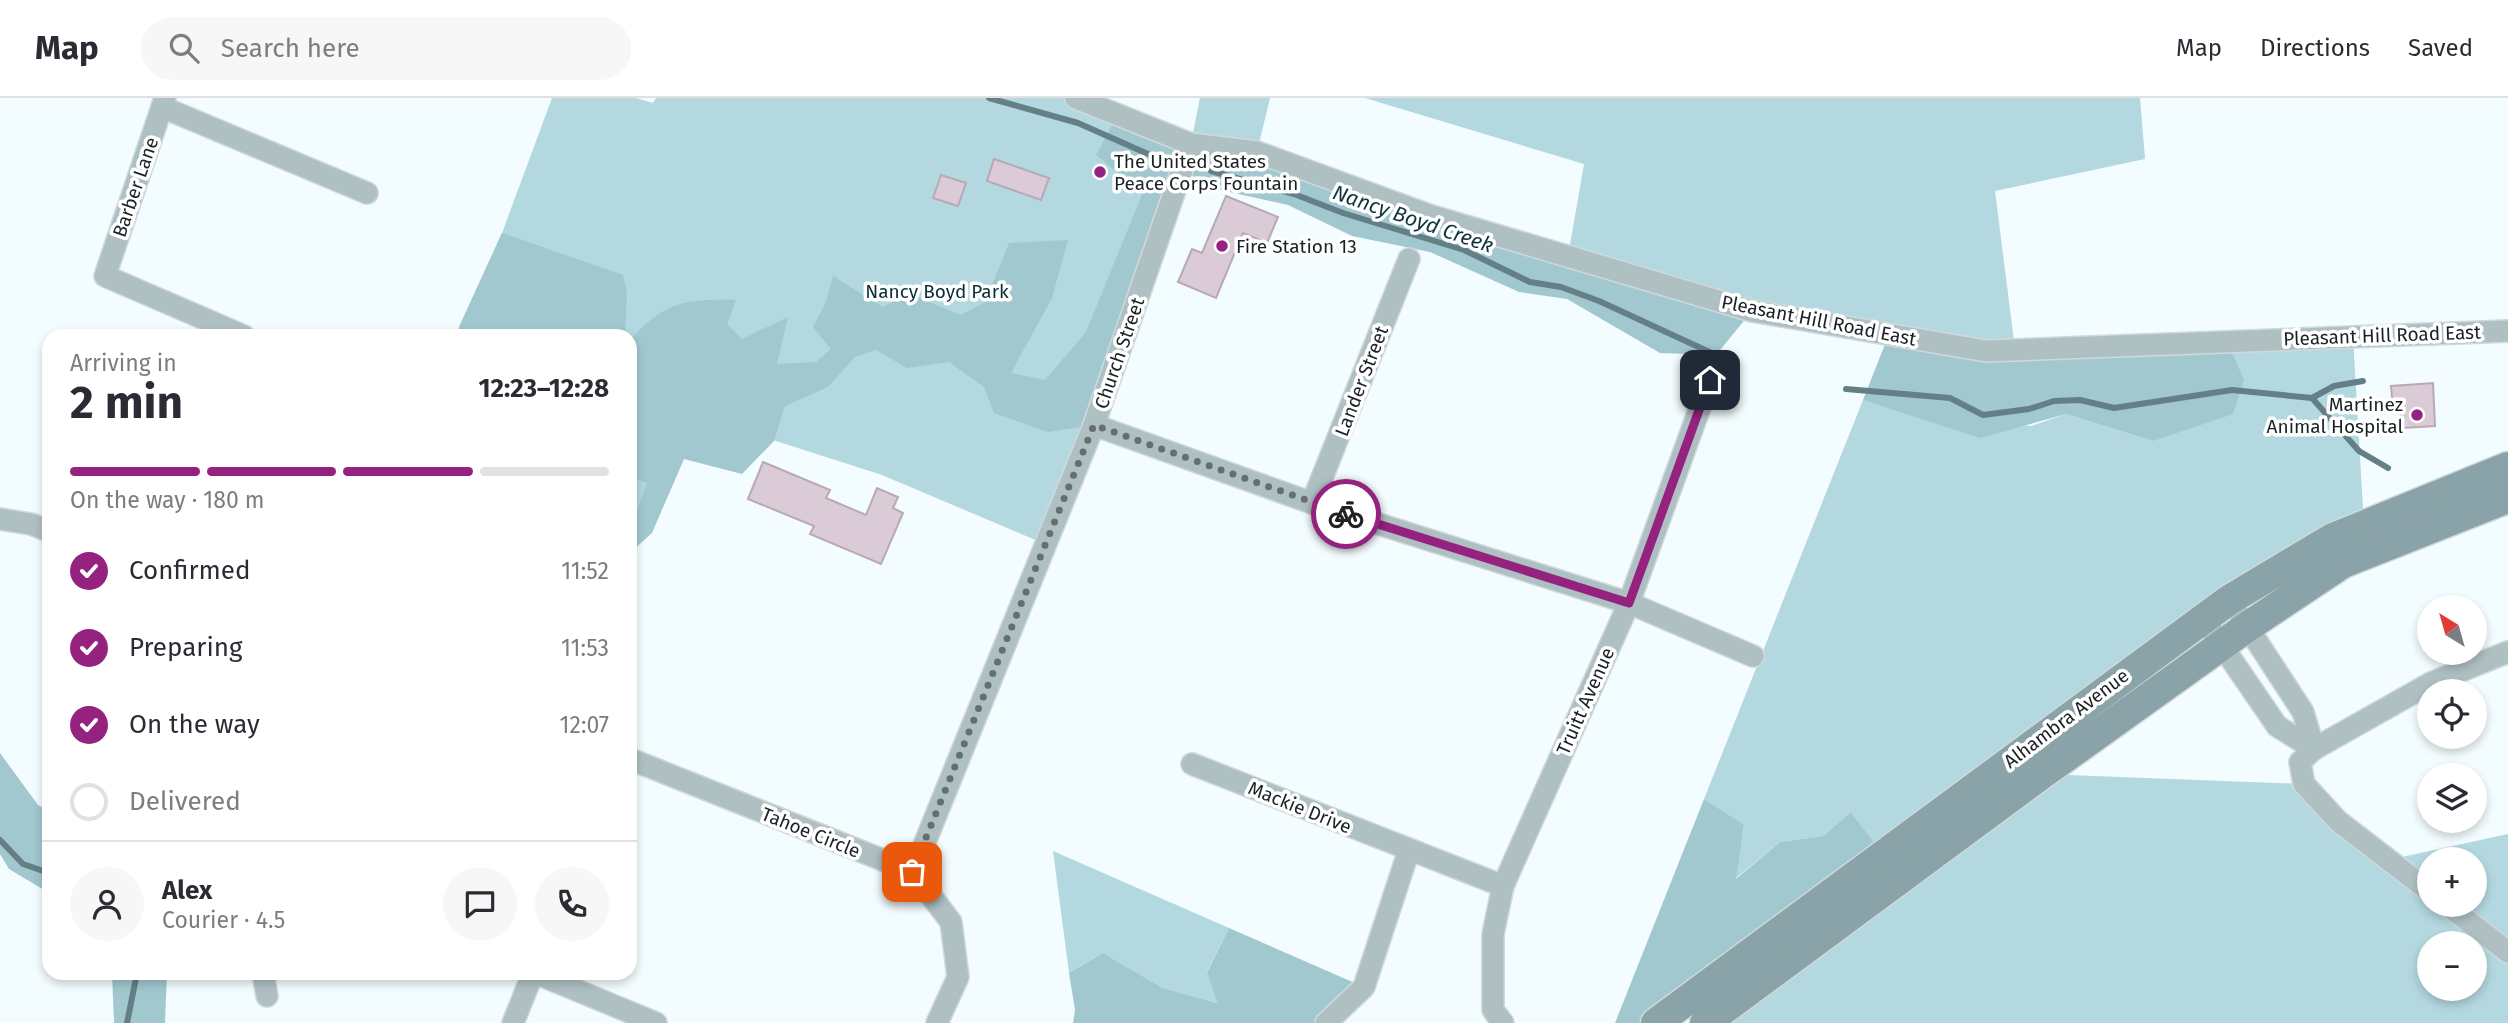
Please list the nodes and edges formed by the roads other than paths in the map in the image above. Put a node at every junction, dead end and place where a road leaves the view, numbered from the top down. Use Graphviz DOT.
graph roads {
  1 [pos="1076,98"];
  2 [pos="163,103"];
  3 [pos="1191,144"];
  4 [pos="367,192"];
  5 [pos="1409,259"];
  6 [pos="228,329"];
  7 [pos="2508,331"];
  8 [pos="1710,380"];
  9 [pos="1094,425"];
  10 [pos="2508,467"];
  11 [pos="2508,498"];
  12 [pos="1312,503"];
  13 [pos="0,519"];
  14 [pos="42,528"];
  15 [pos="2230,600"];
  16 [pos="1629,603"];
  17 [pos="2203,618"];
  18 [pos="2247,627"];
  19 [pos="2221,645"];
  20 [pos="2508,652"];
  21 [pos="1753,656"];
  22 [pos="2314,749"];
  23 [pos="637,763"];
  24 [pos="1192,764"];
  25 [pos="1409,850"];
  26 [pos="912,872"];
  27 [pos="2417,882"];
  28 [pos="1503,886"];
  29 [pos="2463,917"];
  30 [pos="2508,952"];
  31 [pos="264,980"];
  32 [pos="531,980"];
  33 [pos="551,980"];
  34 [pos="267,996"];
  35 [pos="513,1023"];
  36 [pos="656,1023"];
  37 [pos="937,1023"];
  38 [pos="1326,1023"];
  39 [pos="1503,1023"];
  40 [pos="1656,1023"];
  41 [pos="1705,1023"];
  1 -- 3 [label="street, Pleasant Hill Road East"];
  2 -- 4 [label="street"];
  2 -- 6 [label="street, Barber Lane"];
  3 -- 7 [label="street, Pleasant Hill Road East"];
  3 -- 9 [label="street, Church Street"];
  5 -- 12 [label="street, Lander Street"];
  8 -- 16 [label="street, Truitt Avenue"];
  9 -- 12 [label="street"];
  9 -- 26 [label="street, Church Street"];
  10 -- 15 [label="main road, Alhambra Avenue"];
  11 -- 18 [label="main road, Alhambra Avenue"];
  12 -- 16 [label="street"];
  13 -- 14 [label="street"];
  15 -- 17 [label="main road, Alhambra Avenue"];
  15 -- 18 [label="street"];
  16 -- 21 [label="street"];
  16 -- 28 [label="street, Truitt Avenue"];
  17 -- 19 [label="street"];
  17 -- 40 [label="main road, Alhambra Avenue"];
  18 -- 19 [label="main road, Alhambra Avenue"];
  18 -- 22 [label="street"];
  19 -- 22 [label="street"];
  19 -- 41 [label="main road, Alhambra Avenue"];
  20 -- 22 [label="street"];
  22 -- 27 [label="street"];
  23 -- 26 [label="street, Tahoe Circle"];
  24 -- 25 [label="street, Mackie Drive"];
  25 -- 28 [label="street, Mackie Drive"];
  25 -- 38 [label="street"];
  26 -- 37 [label="street"];
  28 -- 39 [label="street, Truitt Avenue"];
  29 -- 30 [label="street"];
  31 -- 34 [label="street"];
  32 -- 35 [label="street"];
  33 -- 36 [label="street"];
}
